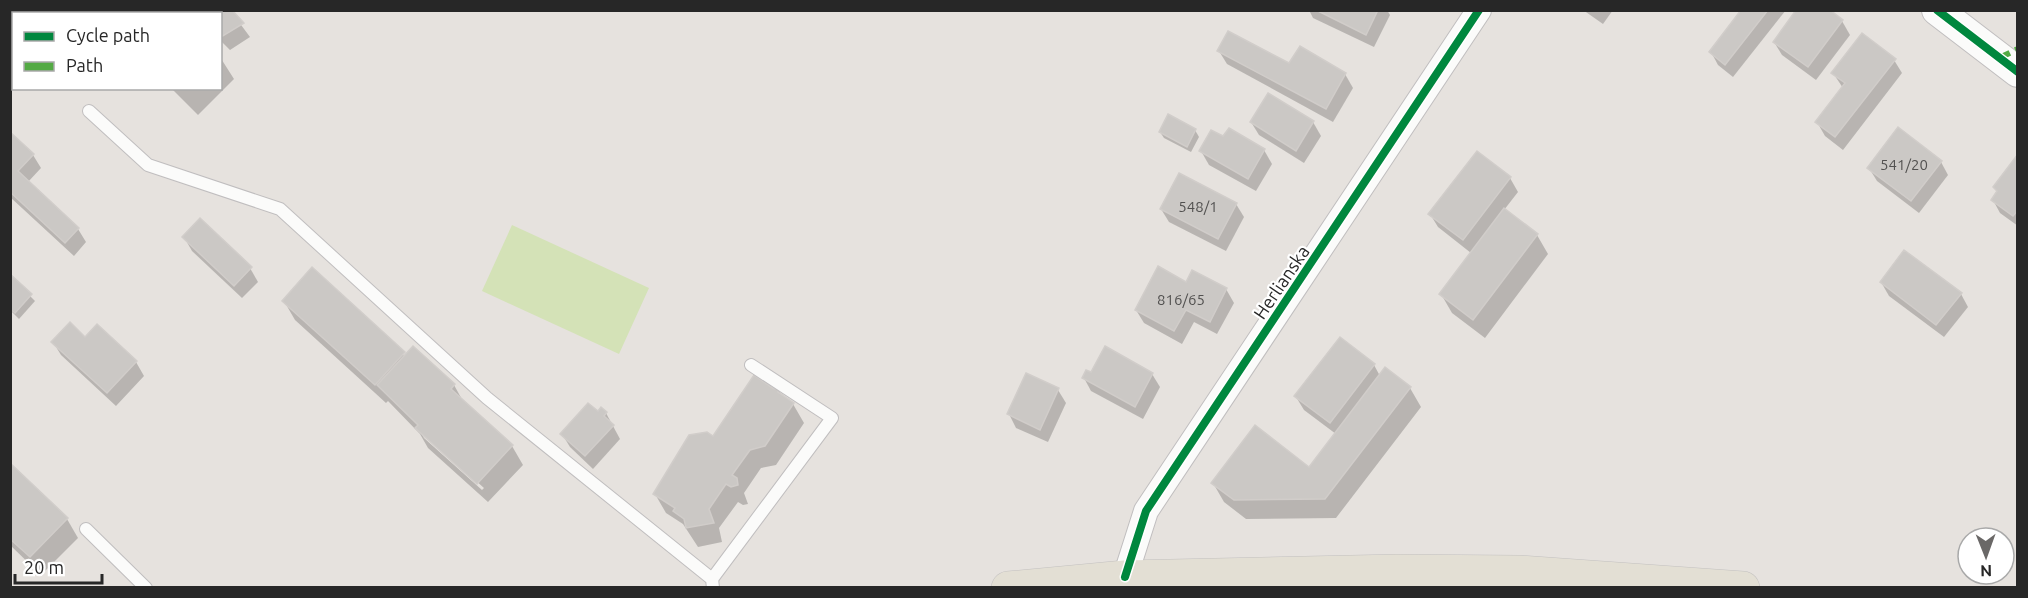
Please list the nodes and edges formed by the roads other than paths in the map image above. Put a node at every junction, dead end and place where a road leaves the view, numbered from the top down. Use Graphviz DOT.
graph roads {
  1 [pos="1479,10"];
  2 [pos="1937,10"];
  3 [pos="2011,60"];
  4 [pos="89,111"];
  5 [pos="751,365"];
  6 [pos="86,529"];
  7 [pos="1125,577"];
  8 [pos="712,583"];
  9 [pos="146,588"];
  10 [pos="1008,588"];
  11 [pos="1743,588"];
  1 -- 7 [label="street, Herlianska"];
  2 -- 3 [label="street"];
  4 -- 8 [label="lane"];
  5 -- 8 [label="lane"];
  6 -- 9 [label="lane"];
  7 -- 10 [label="main road"];
  7 -- 11 [label="main road"];
}
